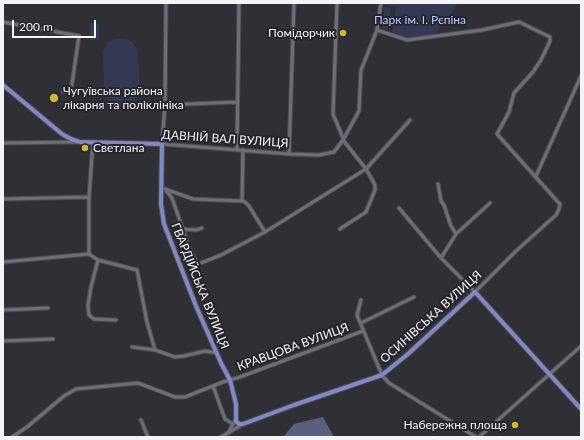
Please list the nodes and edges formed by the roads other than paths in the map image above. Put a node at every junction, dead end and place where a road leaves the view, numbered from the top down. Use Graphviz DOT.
graph roads {
  1 [pos="166,3"];
  2 [pos="239,3"];
  3 [pos="294,3"];
  4 [pos="337,3"];
  5 [pos="381,3"];
  6 [pos="3,22"];
  7 [pos="377,30"];
  8 [pos="581,76"];
  9 [pos="3,85"];
  10 [pos="64,92"];
  11 [pos="237,102"];
  12 [pos="165,105"];
  13 [pos="410,120"];
  14 [pos="343,139"];
  15 [pos="80,142"];
  16 [pos="93,142"];
  17 [pos="3,143"];
  18 [pos="162,144"];
  19 [pos="237,149"];
  20 [pos="243,150"];
  21 [pos="289,154"];
  22 [pos="366,169"];
  23 [pos="536,176"];
  24 [pos="438,184"];
  25 [pos="163,189"];
  26 [pos="89,197"];
  27 [pos="3,199"];
  28 [pos="242,201"];
  29 [pos="490,203"];
  30 [pos="400,208"];
  31 [pos="202,228"];
  32 [pos="182,229"];
  33 [pos="340,229"];
  34 [pos="265,232"];
  35 [pos="456,234"];
  36 [pos="89,254"];
  37 [pos="441,258"];
  38 [pos="98,260"];
  39 [pos="3,262"];
  40 [pos="475,292"];
  41 [pos="414,297"];
  42 [pos="362,300"];
  43 [pos="48,308"];
  44 [pos="3,310"];
  45 [pos="116,320"];
  46 [pos="361,323"];
  47 [pos="363,331"];
  48 [pos="53,339"];
  49 [pos="3,341"];
  50 [pos="581,346"];
  51 [pos="132,347"];
  52 [pos="155,350"];
  53 [pos="216,353"];
  54 [pos="549,374"];
  55 [pos="382,375"];
  56 [pos="230,380"];
  57 [pos="213,386"];
  58 [pos="581,409"];
  59 [pos="236,419"];
  60 [pos="141,420"];
  61 [pos="234,424"];
  62 [pos="243,424"];
  63 [pos="227,434"];
  64 [pos="12,437"];
  65 [pos="148,437"];
  66 [pos="221,437"];
  67 [pos="478,437"];
  1 -- 12 [label="street, ГВАРДІЙСЬКА ВУЛИЦЯ"];
  2 -- 11 [label="street"];
  3 -- 21 [label="street"];
  4 -- 14 [label="street"];
  5 -- 7 [label="street"];
  6 -- 10 [label="street"];
  7 -- 14 [label="street"];
  7 -- 23 [label="street"];
  8 -- 23 [label="street"];
  9 -- 15 [label="main road"];
  11 -- 12 [label="street"];
  11 -- 19 [label="street"];
  12 -- 18 [label="street, ГВАРДІЙСЬКА ВУЛИЦЯ"];
  13 -- 22 [label="street"];
  14 -- 21 [label="street, ДАВНІЙ ВАЛ ВУЛИЦЯ"];
  14 -- 22 [label="street"];
  15 -- 16 [label="main road, ДАВНІЙ ВАЛ ВУЛИЦЯ"];
  15 -- 17 [label="street, ДАВНІЙ ВАЛ ВУЛИЦЯ"];
  16 -- 18 [label="main road, ДАВНІЙ ВАЛ ВУЛИЦЯ"];
  16 -- 26 [label="street"];
  18 -- 19 [label="street, ДАВНІЙ ВАЛ ВУЛИЦЯ"];
  18 -- 25 [label="main road, ГВАРДІЙСЬКА ВУЛИЦЯ"];
  19 -- 20 [label="street, ДАВНІЙ ВАЛ ВУЛИЦЯ"];
  20 -- 21 [label="street, ДАВНІЙ ВАЛ ВУЛИЦЯ"];
  20 -- 28 [label="street"];
  22 -- 33 [label="street"];
  22 -- 34 [label="street"];
  23 -- 40 [label="street, ОСИНІВСЬКА ВУЛИЦЯ"];
  24 -- 35 [label="street"];
  25 -- 28 [label="street"];
  25 -- 32 [label="street"];
  25 -- 53 [label="main road, ГВАРДІЙСЬКА ВУЛИЦЯ"];
  26 -- 27 [label="street"];
  26 -- 36 [label="street"];
  28 -- 34 [label="street"];
  29 -- 35 [label="street"];
  30 -- 37 [label="street"];
  31 -- 32 [label="street"];
  32 -- 34 [label="street"];
  35 -- 37 [label="street"];
  36 -- 38 [label="street"];
  36 -- 39 [label="street"];
  37 -- 40 [label="street"];
  38 -- 45 [label="street"];
  38 -- 52 [label="street"];
  40 -- 54 [label="main road"];
  40 -- 55 [label="main road, ОСИНІВСЬКА ВУЛИЦЯ"];
  41 -- 46 [label="street"];
  42 -- 46 [label="street"];
  43 -- 44 [label="street"];
  46 -- 47 [label="street"];
  47 -- 55 [label="street"];
  47 -- 56 [label="street, КРАВЦОВА ВУЛИЦЯ"];
  48 -- 49 [label="street"];
  50 -- 54 [label="street"];
  51 -- 52 [label="street"];
  52 -- 53 [label="street"];
  53 -- 56 [label="main road, ГВАРДІЙСЬКА ВУЛИЦЯ"];
  54 -- 58 [label="main road"];
  54 -- 67 [label="street"];
  55 -- 62 [label="main road, ОСИНІВСЬКА ВУЛИЦЯ"];
  55 -- 67 [label="street"];
  56 -- 57 [label="street, КРАВЦОВА ВУЛИЦЯ"];
  56 -- 59 [label="main road, ГВАРДІЙСЬКА ВУЛИЦЯ"];
  57 -- 61 [label="street"];
  57 -- 64 [label="street, КРАВЦОВА ВУЛИЦЯ"];
  59 -- 61 [label="street"];
  59 -- 62 [label="main road"];
  60 -- 65 [label="street"];
  61 -- 63 [label="street"];
  62 -- 63 [label="street, ОСИНІВСЬКА ВУЛИЦЯ"];
  63 -- 66 [label="street, ОСИНІВСЬКА ВУЛИЦЯ"];
}
